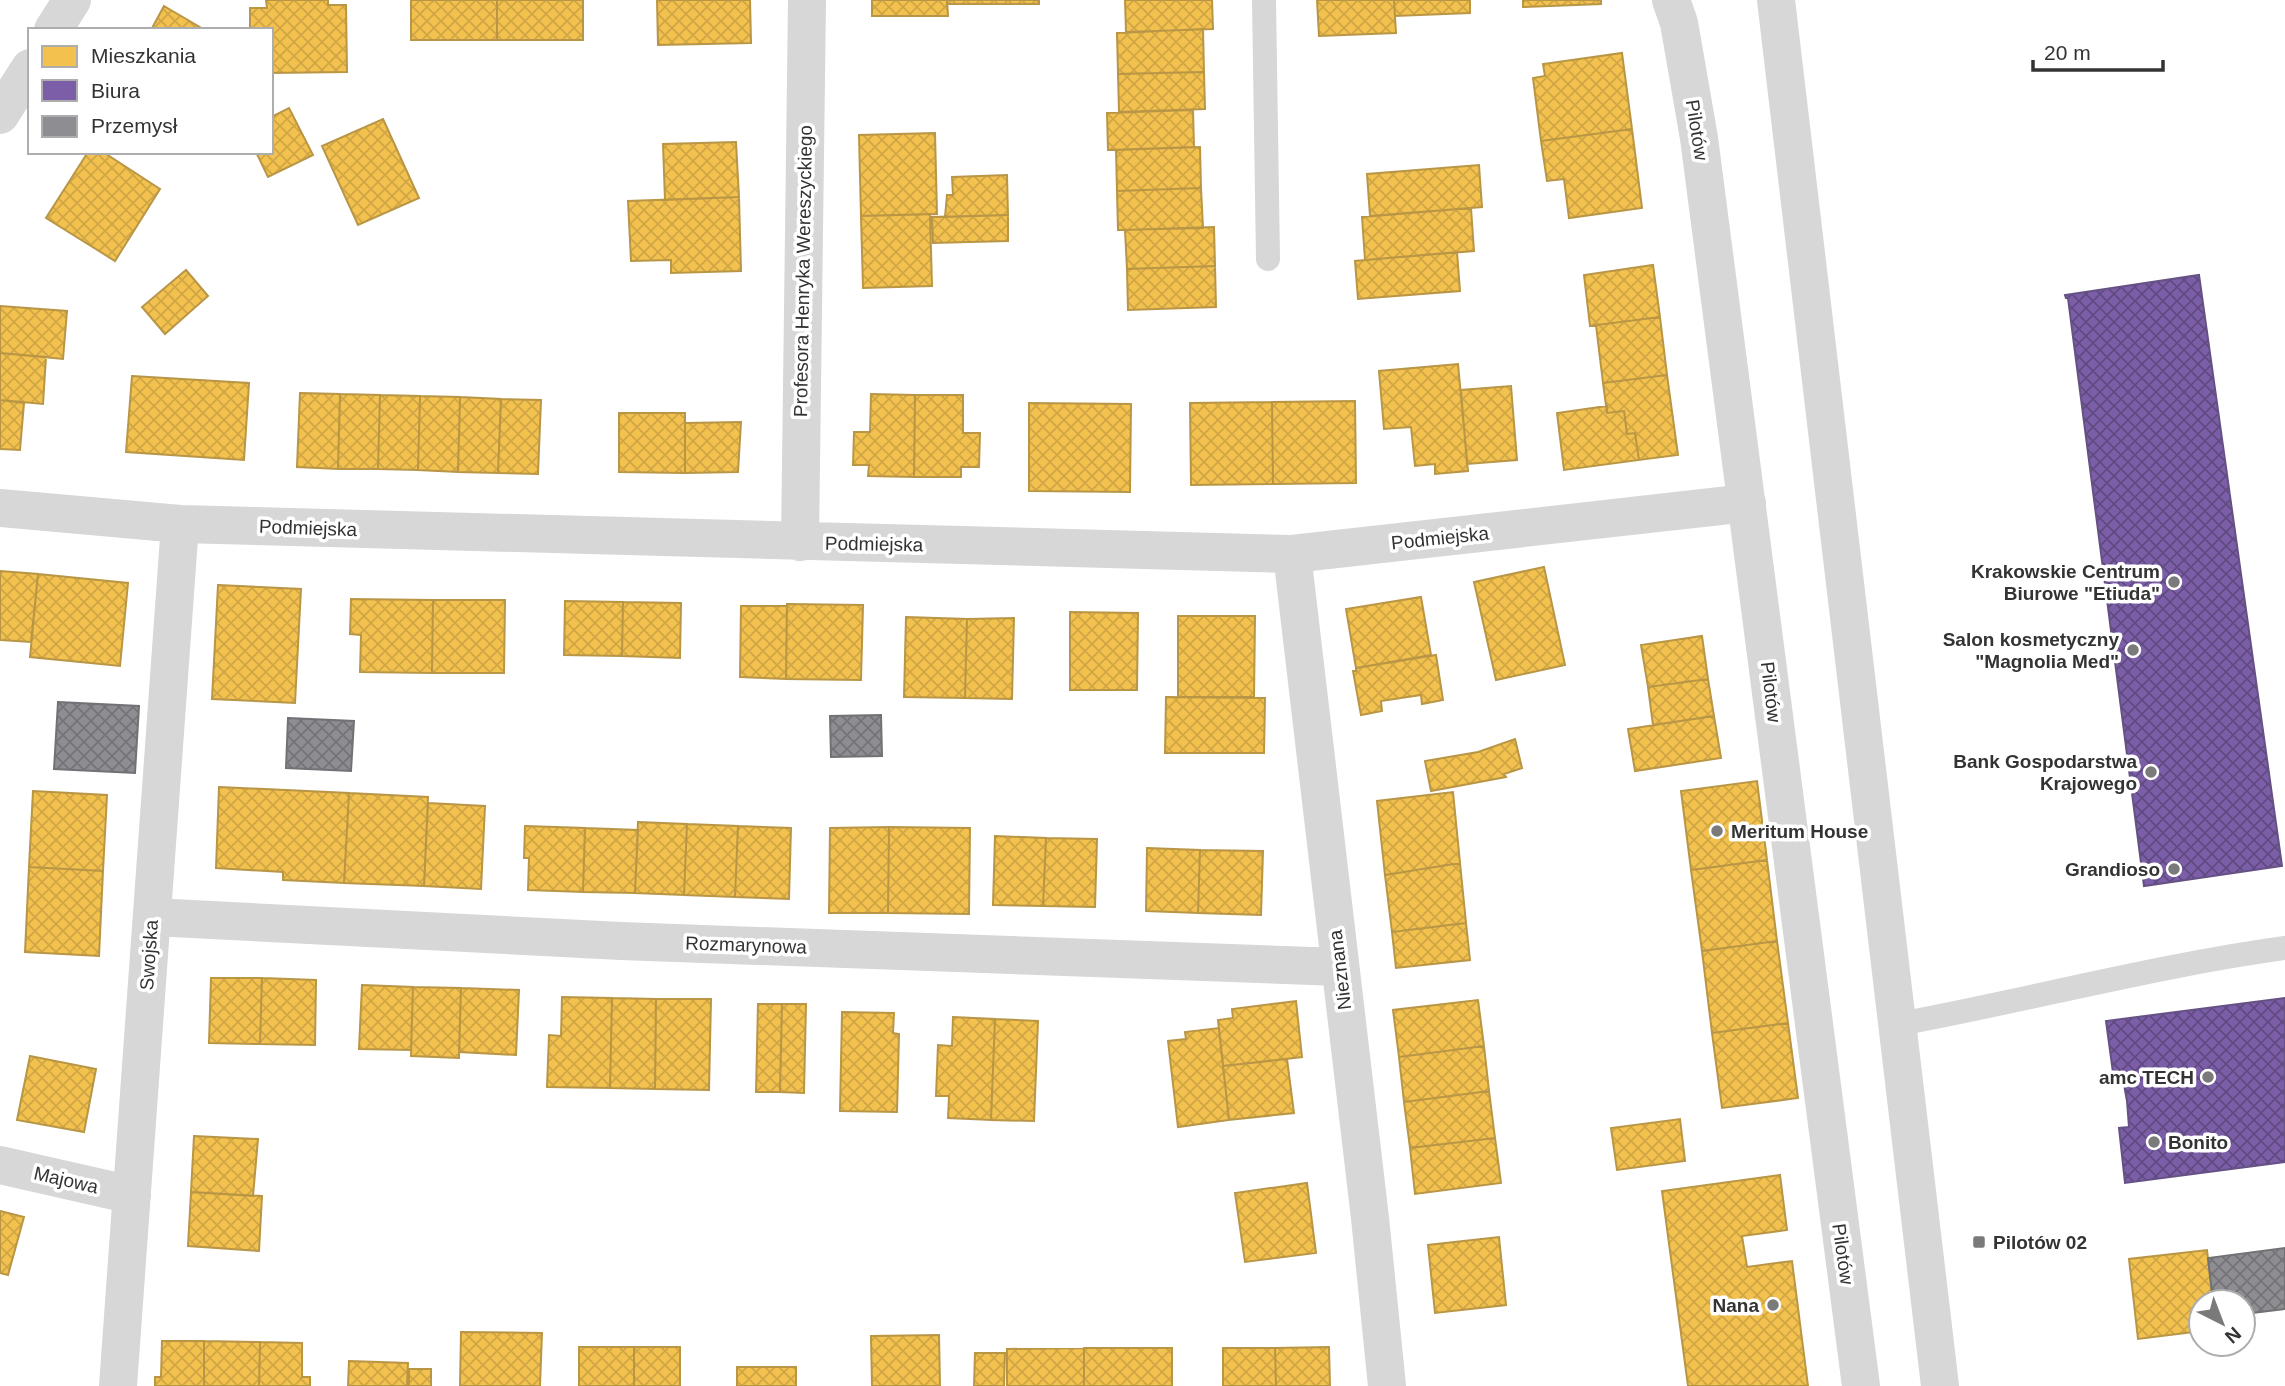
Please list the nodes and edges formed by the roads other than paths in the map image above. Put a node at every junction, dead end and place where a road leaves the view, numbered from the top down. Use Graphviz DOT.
graph roads {
  1 [pos="72,0"];
  2 [pos="807,0"];
  3 [pos="1264,0"];
  4 [pos="1671,0"];
  5 [pos="1776,0"];
  6 [pos="54,28"];
  7 [pos="28,71"];
  8 [pos="0,115"];
  9 [pos="1268,259"];
  10 [pos="1747,503"];
  11 [pos="0,508"];
  12 [pos="180,524"];
  13 [pos="800,542"];
  14 [pos="1292,554"];
  15 [pos="152,917"];
  16 [pos="2285,948"];
  17 [pos="1340,967"];
  18 [pos="1899,1024"];
  19 [pos="0,1165"];
  20 [pos="132,1195"];
  21 [pos="118,1386"];
  22 [pos="1387,1386"];
  23 [pos="1861,1386"];
  24 [pos="1940,1386"];
  1 -- 6 [label="street"];
  2 -- 13 [label="street, Profesora Henryka Wereszyckiego"];
  3 -- 9 [label="lane"];
  4 -- 10 [label="street, Pilotów"];
  5 -- 18 [label="street"];
  7 -- 8 [label="street"];
  10 -- 14 [label="street, Podmiejska"];
  10 -- 23 [label="street, Pilotów"];
  11 -- 12 [label="street, Podmiejska"];
  12 -- 13 [label="street, Podmiejska"];
  12 -- 15 [label="street, Swojska"];
  13 -- 14 [label="street, Podmiejska"];
  14 -- 17 [label="street, Nieznana"];
  15 -- 17 [label="street, Rozmarynowa"];
  15 -- 20 [label="street, Swojska"];
  16 -- 18 [label="lane"];
  17 -- 22 [label="street, Nieznana"];
  18 -- 24 [label="street"];
  19 -- 20 [label="street, Majowa"];
  20 -- 21 [label="street, Swojska"];
}
